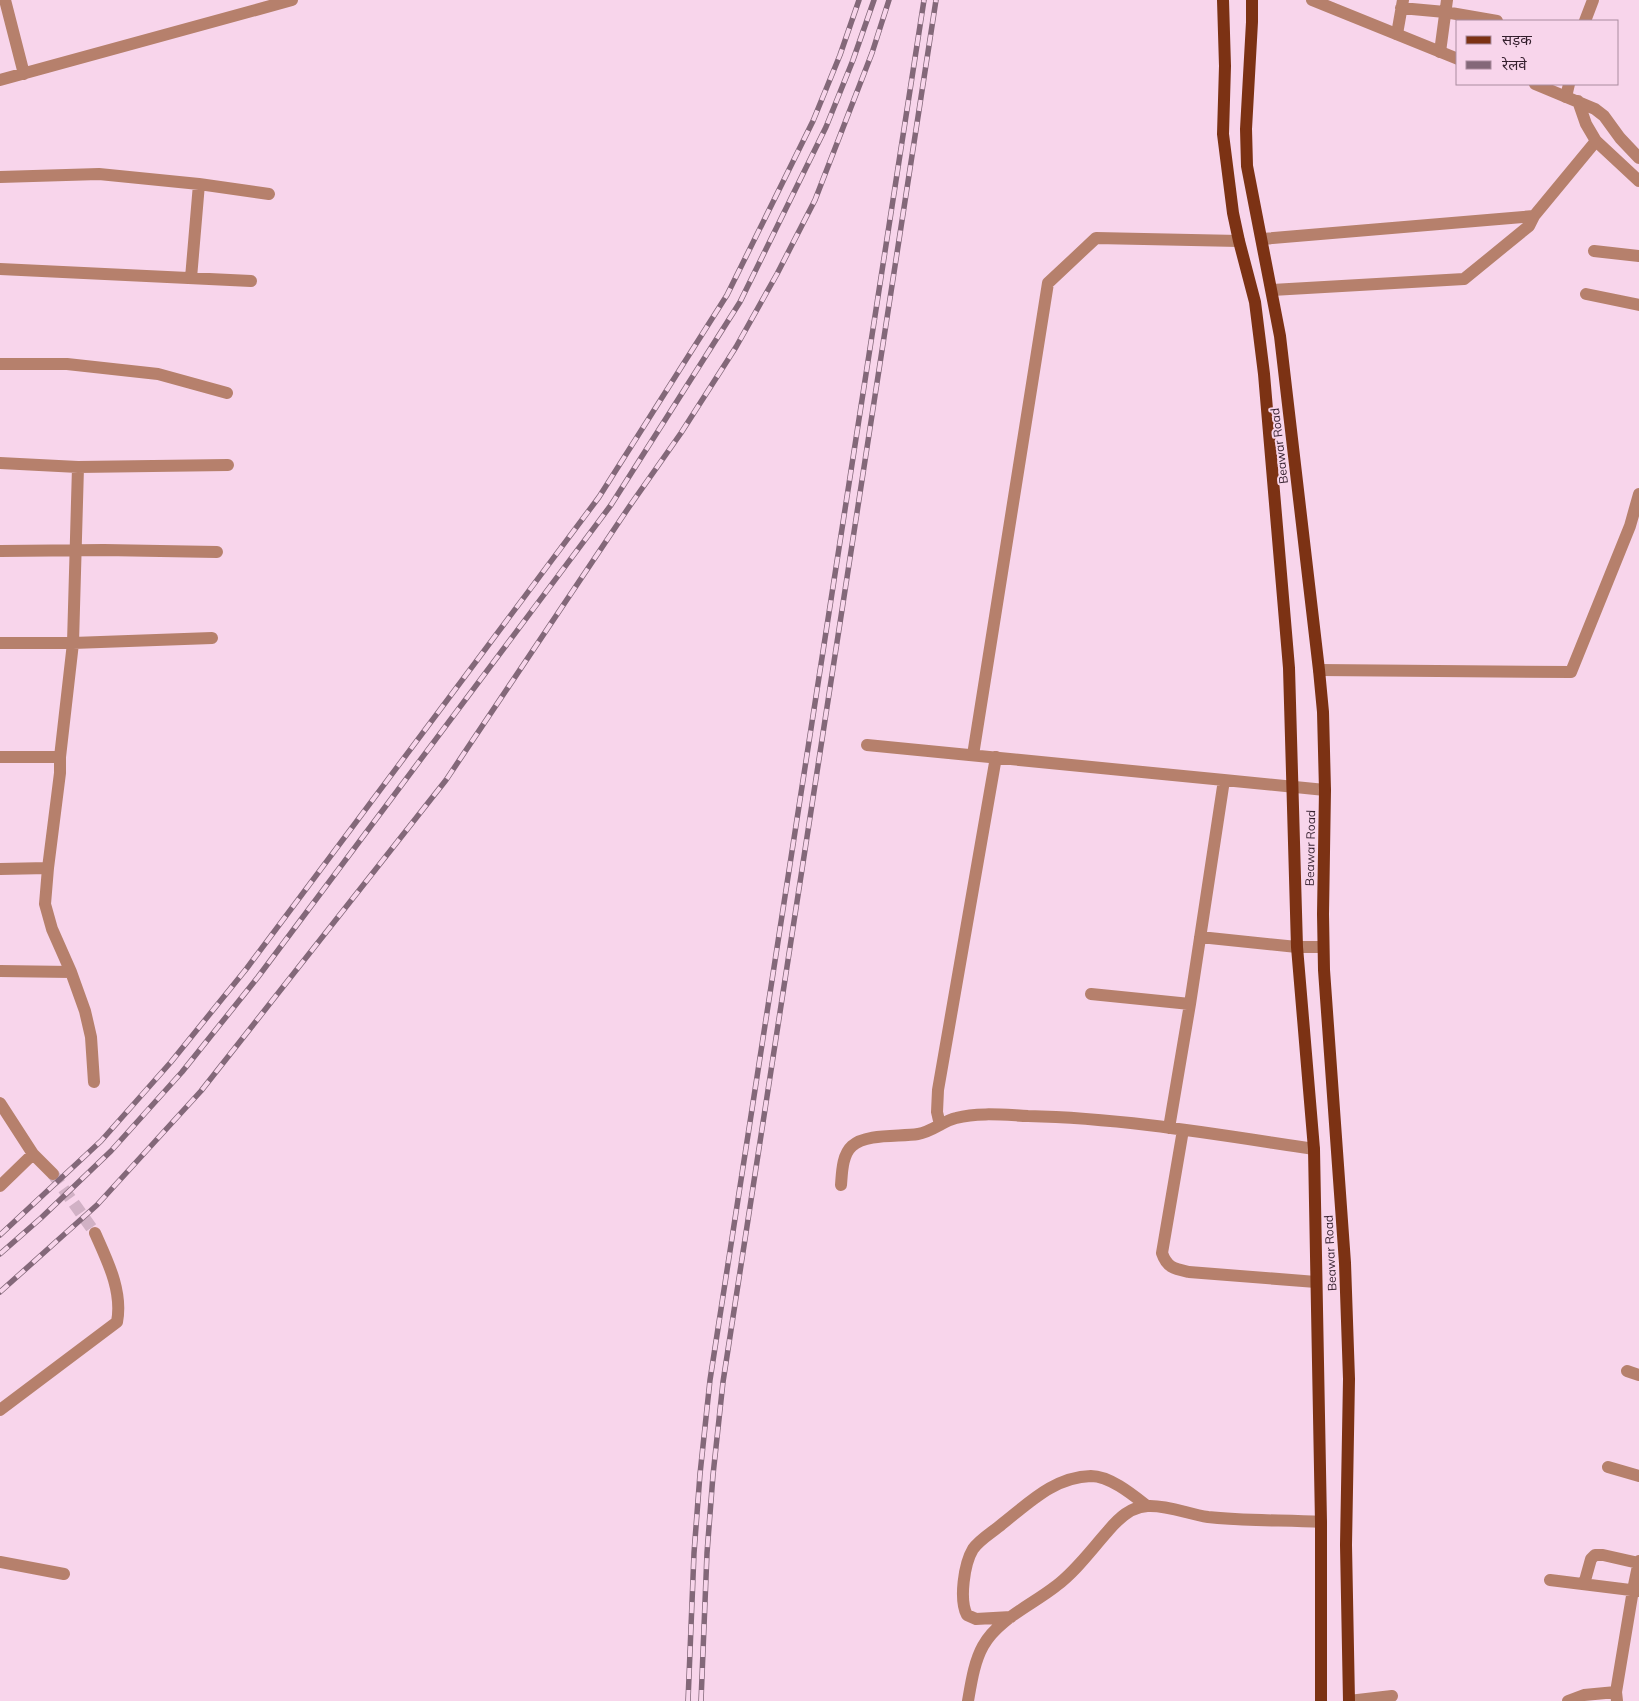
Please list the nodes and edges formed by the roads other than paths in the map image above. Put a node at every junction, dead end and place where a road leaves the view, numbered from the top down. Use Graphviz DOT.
graph roads {
  1 [pos="5,0"];
  2 [pos="292,0"];
  3 [pos="1223,0"];
  4 [pos="1252,0"];
  5 [pos="1312,0"];
  6 [pos="1594,0"];
  7 [pos="1402,4"];
  8 [pos="1446,6"];
  9 [pos="1494,20"];
  10 [pos="1585,20"];
  11 [pos="1397,34"];
  12 [pos="1440,52"];
  13 [pos="1456,58"];
  14 [pos="24,74"];
  15 [pos="0,80"];
  16 [pos="1540,85"];
  17 [pos="1569,85"];
  18 [pos="1572,99"];
  19 [pos="1596,141"];
  20 [pos="1639,158"];
  21 [pos="0,177"];
  22 [pos="1639,182"];
  23 [pos="199,184"];
  24 [pos="268,194"];
  25 [pos="1534,216"];
  26 [pos="1262,239"];
  27 [pos="1238,241"];
  28 [pos="1594,251"];
  29 [pos="1639,256"];
  30 [pos="0,269"];
  31 [pos="191,278"];
  32 [pos="251,281"];
  33 [pos="1272,290"];
  34 [pos="1586,294"];
  35 [pos="1639,305"];
  36 [pos="0,364"];
  37 [pos="226,393"];
  38 [pos="0,463"];
  39 [pos="228,465"];
  40 [pos="78,467"];
  41 [pos="1639,494"];
  42 [pos="1635,527"];
  43 [pos="76,550"];
  44 [pos="0,551"];
  45 [pos="218,552"];
  46 [pos="212,638"];
  47 [pos="0,643"];
  48 [pos="73,643"];
  49 [pos="1319,670"];
  50 [pos="867,744"];
  51 [pos="973,755"];
  52 [pos="0,757"];
  53 [pos="60,757"];
  54 [pos="996,758"];
  55 [pos="1224,780"];
  56 [pos="1293,786"];
  57 [pos="1326,790"];
  58 [pos="48,868"];
  59 [pos="0,869"];
  60 [pos="1200,937"];
  61 [pos="1297,947"];
  62 [pos="1323,947"];
  63 [pos="0,971"];
  64 [pos="71,972"];
  65 [pos="1091,994"];
  66 [pos="1190,1004"];
  67 [pos="94,1082"];
  68 [pos="2,1109"];
  69 [pos="940,1124"];
  70 [pos="1169,1128"];
  71 [pos="1184,1130"];
  72 [pos="1314,1149"];
  73 [pos="33,1154"];
  74 [pos="53,1174"];
  75 [pos="841,1185"];
  76 [pos="0,1186"];
  77 [pos="94,1232"];
  78 [pos="1316,1282"];
  79 [pos="0,1410"];
  80 [pos="1608,1467"];
  81 [pos="1639,1476"];
  82 [pos="1147,1506"];
  83 [pos="1321,1522"];
  84 [pos="0,1562"];
  85 [pos="1639,1562"];
  86 [pos="64,1574"];
  87 [pos="1550,1580"];
  88 [pos="1584,1584"];
  89 [pos="1636,1590"];
  90 [pos="1011,1617"];
  91 [pos="1392,1696"];
  92 [pos="1616,1696"];
  93 [pos="1584,1698"];
  94 [pos="968,1701"];
  95 [pos="1321,1701"];
  96 [pos="1349,1701"];
  97 [pos="1568,1701"];
  1 -- 14 [label="street"];
  2 -- 14 [label="street"];
  3 -- 27 [label="main road, Beawar Road"];
  4 -- 26 [label="main road, Beawar Road"];
  5 -- 11 [label="street"];
  6 -- 10 [label="street"];
  7 -- 8 [label="street"];
  7 -- 11 [label="street"];
  8 -- 9 [label="street"];
  8 -- 12 [label="street"];
  11 -- 12 [label="street"];
  12 -- 13 [label="street"];
  14 -- 15 [label="street"];
  16 -- 18 [label="street"];
  17 -- 18 [label="street"];
  18 -- 19 [label="street"];
  18 -- 20 [label="street"];
  19 -- 22 [label="street"];
  19 -- 25 [label="street"];
  21 -- 23 [label="street"];
  23 -- 24 [label="street"];
  23 -- 31 [label="street"];
  25 -- 26 [label="street"];
  25 -- 33 [label="street"];
  26 -- 33 [label="main road, Beawar Road"];
  27 -- 51 [label="street"];
  27 -- 56 [label="main road, Beawar Road"];
  28 -- 29 [label="street"];
  30 -- 31 [label="street"];
  31 -- 32 [label="street"];
  33 -- 49 [label="main road, Beawar Road"];
  34 -- 35 [label="street"];
  36 -- 37 [label="street"];
  38 -- 40 [label="street"];
  39 -- 40 [label="street"];
  40 -- 43 [label="street"];
  41 -- 42 [label="street"];
  42 -- 49 [label="street"];
  43 -- 44 [label="street"];
  43 -- 45 [label="street"];
  43 -- 48 [label="street"];
  46 -- 48 [label="street"];
  47 -- 48 [label="street"];
  48 -- 53 [label="street"];
  49 -- 57 [label="main road, Beawar Road"];
  50 -- 51 [label="street"];
  51 -- 54 [label="street"];
  52 -- 53 [label="street"];
  53 -- 58 [label="street"];
  54 -- 55 [label="street"];
  54 -- 69 [label="street"];
  55 -- 56 [label="street"];
  55 -- 60 [label="street"];
  56 -- 57 [label="street"];
  56 -- 61 [label="main road, Beawar Road"];
  57 -- 62 [label="main road, Beawar Road"];
  58 -- 59 [label="street"];
  58 -- 64 [label="street"];
  60 -- 61 [label="street"];
  60 -- 66 [label="street"];
  61 -- 62 [label="street"];
  61 -- 72 [label="main road, Beawar Road"];
  62 -- 96 [label="main road, Beawar Road"];
  63 -- 64 [label="street"];
  64 -- 67 [label="street"];
  65 -- 66 [label="street"];
  66 -- 70 [label="street"];
  68 -- 73 [label="street"];
  69 -- 70 [label="street"];
  69 -- 75 [label="street"];
  70 -- 71 [label="street"];
  71 -- 72 [label="street"];
  71 -- 78 [label="street"];
  72 -- 78 [label="main road, Beawar Road"];
  73 -- 74 [label="street"];
  73 -- 76 [label="street"];
  77 -- 79 [label="street"];
  78 -- 83 [label="main road, Beawar Road"];
  80 -- 81 [label="street"];
  82 -- 83 [label="street"];
  82 -- 90 [label="street"];
  82 -- 90 [label="street"];
  83 -- 95 [label="main road, Beawar Road"];
  84 -- 86 [label="street"];
  85 -- 88 [label="street"];
  85 -- 89 [label="street"];
  87 -- 88 [label="street"];
  88 -- 89 [label="street"];
  89 -- 92 [label="street"];
  90 -- 94 [label="street"];
  91 -- 96 [label="street"];
  92 -- 93 [label="street"];
  93 -- 97 [label="street"];
}
